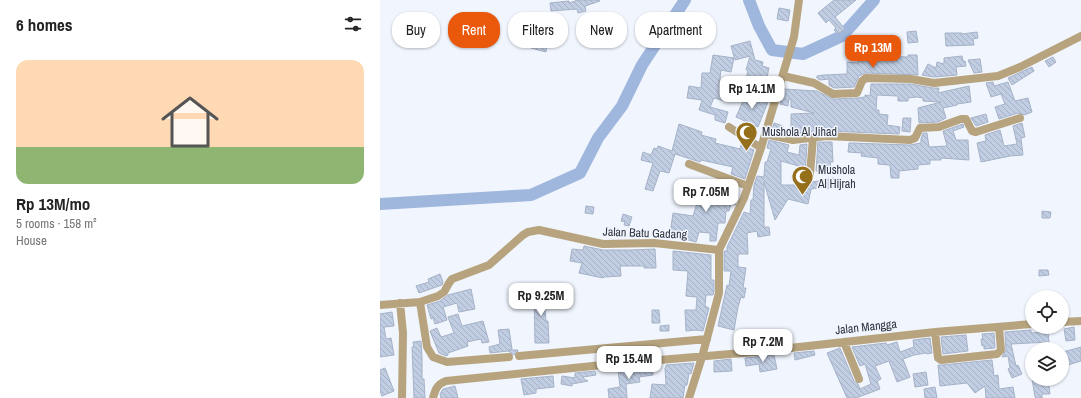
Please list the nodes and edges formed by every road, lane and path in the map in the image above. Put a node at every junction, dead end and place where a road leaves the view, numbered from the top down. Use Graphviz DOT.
graph roads {
  1 [pos="799,0"];
  2 [pos="1081,36"];
  3 [pos="784,74"];
  4 [pos="1020,118"];
  5 [pos="729,128"];
  6 [pos="765,134"];
  7 [pos="813,138"];
  8 [pos="760,148"];
  9 [pos="689,164"];
  10 [pos="810,174"];
  11 [pos="748,186"];
  12 [pos="719,250"];
  13 [pos="420,302"];
  14 [pos="400,303"];
  15 [pos="380,305"];
  16 [pos="1081,320"];
  17 [pos="1069,321"];
  18 [pos="1025,325"];
  19 [pos="999,327"];
  20 [pos="935,332"];
  21 [pos="707,339"];
  22 [pos="844,342"];
  23 [pos="519,356"];
  24 [pos="702,356"];
  25 [pos="509,357"];
  26 [pos="859,379"];
  27 [pos="402,398"];
  28 [pos="432,398"];
  29 [pos="689,398"];
  1 -- 3 [label="street"];
  2 -- 3 [label="street"];
  3 -- 6 [label="street"];
  4 -- 7 [label="street"];
  5 -- 8 [label="street"];
  6 -- 7 [label="street"];
  6 -- 8 [label="street"];
  7 -- 10 [label="street"];
  8 -- 11 [label="street"];
  9 -- 11 [label="street"];
  11 -- 12 [label="street"];
  12 -- 13 [label="street, Jalan Batu Gadang"];
  12 -- 21 [label="street"];
  13 -- 14 [label="street, Jalan Batu Gadang"];
  13 -- 25 [label="street"];
  14 -- 15 [label="street, Jalan Batu Gadang"];
  14 -- 27 [label="street"];
  16 -- 17 [label="street"];
  18 -- 19 [label="street, Jalan Mangga"];
  19 -- 20 [label="street, Jalan Mangga"];
  19 -- 20 [label="street"];
  20 -- 22 [label="street, Jalan Mangga"];
  21 -- 23 [label="street"];
  21 -- 24 [label="street"];
  22 -- 24 [label="street, Jalan Mangga"];
  22 -- 26 [label="street"];
  24 -- 28 [label="street, Jalan Mangga"];
  24 -- 29 [label="street"];
}
